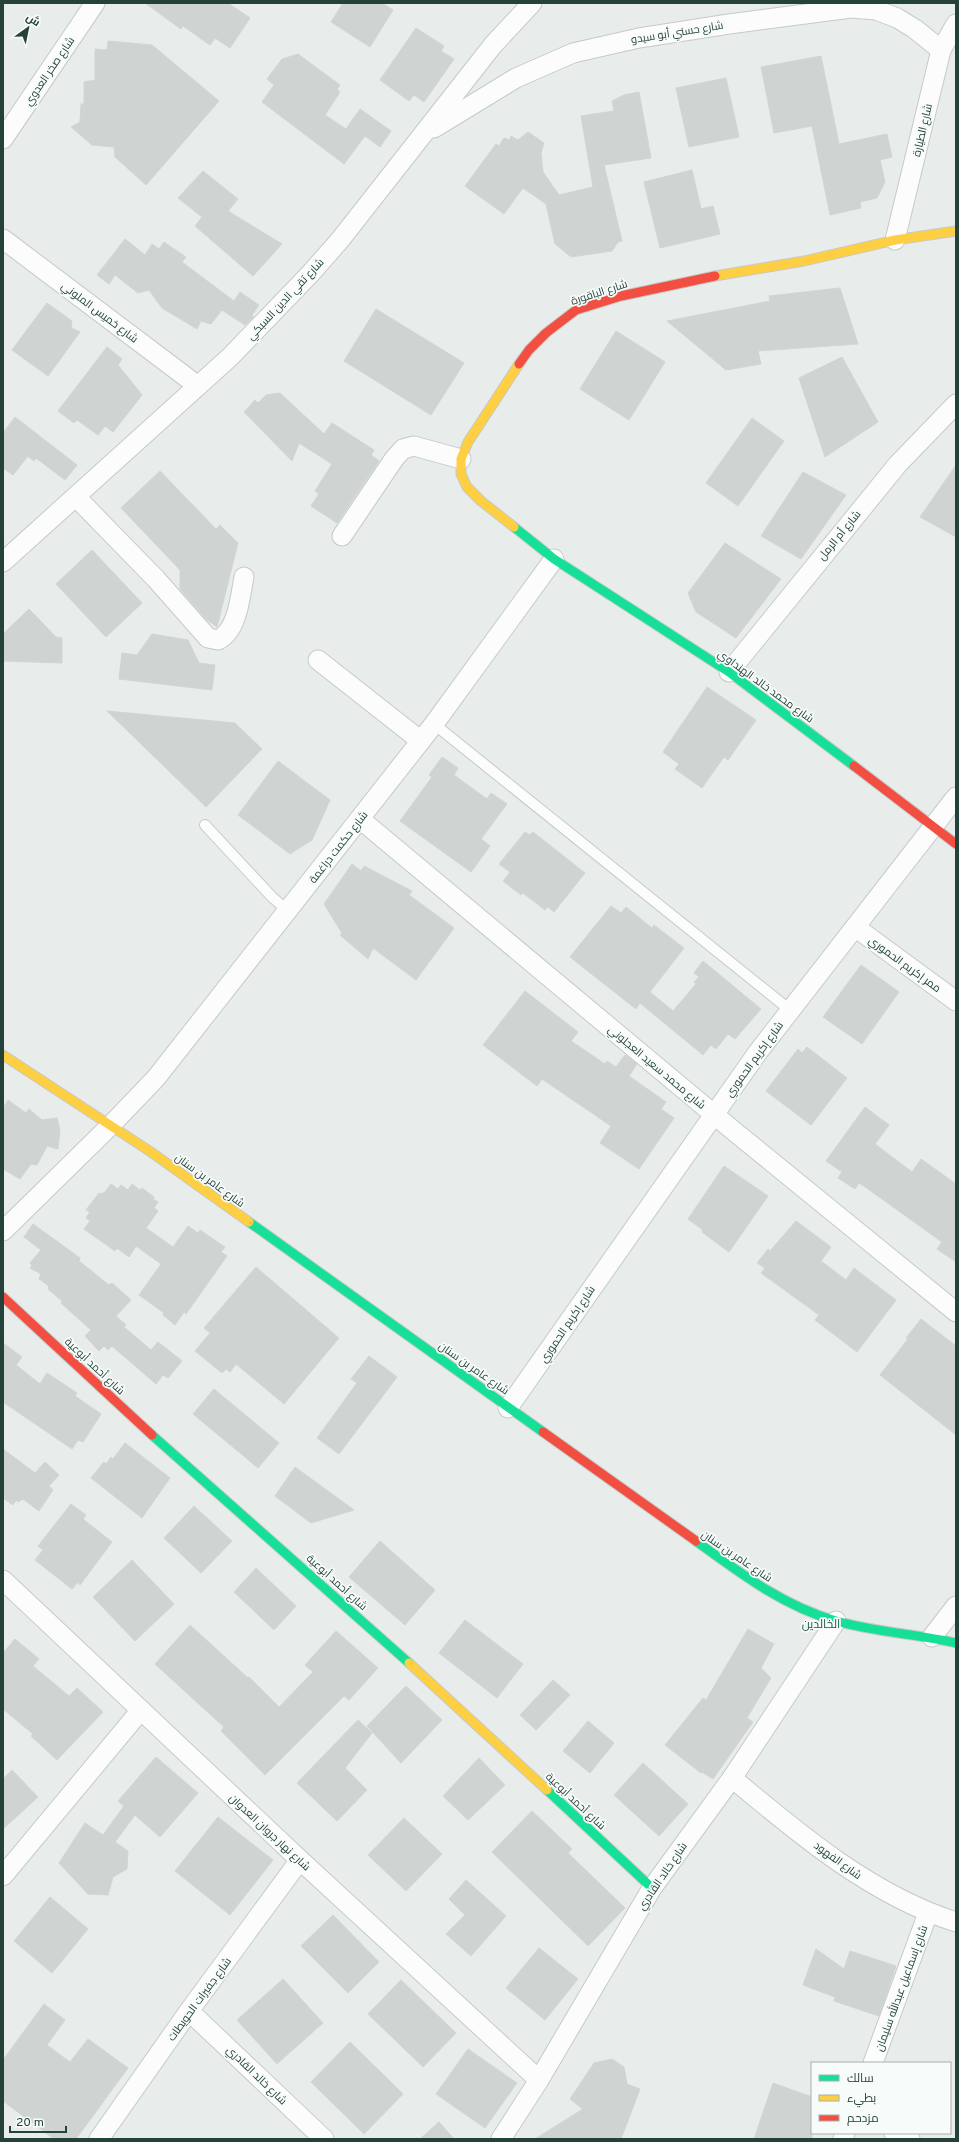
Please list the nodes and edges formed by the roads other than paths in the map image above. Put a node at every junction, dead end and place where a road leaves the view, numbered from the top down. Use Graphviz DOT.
graph roads {
  1 [pos="95,3"];
  2 [pos="532,3"];
  3 [pos="796,9"];
  4 [pos="956,24"];
  5 [pos="941,50"];
  6 [pos="422,135"];
  7 [pos="3,139"];
  8 [pos="956,231"];
  9 [pos="3,239"];
  10 [pos="895,240"];
  11 [pos="198,386"];
  12 [pos="956,404"];
  13 [pos="461,459"];
  14 [pos="76,497"];
  15 [pos="342,536"];
  16 [pos="554,559"];
  17 [pos="3,562"];
  18 [pos="244,577"];
  19 [pos="318,660"];
  20 [pos="729,672"];
  21 [pos="434,724"];
  22 [pos="421,741"];
  23 [pos="956,797"];
  24 [pos="360,820"];
  25 [pos="205,825"];
  26 [pos="933,828"];
  27 [pos="956,844"];
  28 [pos="288,911"];
  29 [pos="855,927"];
  30 [pos="956,1001"];
  31 [pos="790,1010"];
  32 [pos="3,1055"];
  33 [pos="714,1114"];
  34 [pos="111,1125"];
  35 [pos="3,1230"];
  36 [pos="3,1297"];
  37 [pos="956,1312"];
  38 [pos="508,1408"];
  39 [pos="3,1580"];
  40 [pos="956,1606"];
  41 [pos="836,1621"];
  42 [pos="932,1637"];
  43 [pos="956,1643"];
  44 [pos="141,1710"];
  45 [pos="732,1778"];
  46 [pos="300,1860"];
  47 [pos="3,1876"];
  48 [pos="652,1888"];
  49 [pos="928,1913"];
  50 [pos="956,1922"];
  51 [pos="190,2011"];
  52 [pos="874,2062"];
  53 [pos="539,2080"];
  54 [pos="897,2134"];
  55 [pos="99,2139"];
  56 [pos="324,2139"];
  57 [pos="501,2139"];
  58 [pos="910,2139"];
  1 -- 7 [label="street, شارع صخر العدوي"];
  2 -- 6 [label="street, شارع تقي الدين السبكي"];
  3 -- 5 [label="street, شارع حسني أبو سيدو"];
  3 -- 6 [label="street, شارع حسني أبو سيدو"];
  4 -- 5 [label="street, شارع الطيارة"];
  5 -- 10 [label="street, شارع الطيارة"];
  6 -- 11 [label="street, شارع تقي الدين السبكي"];
  8 -- 10 [label="street, شارع الباقورة"];
  9 -- 11 [label="street, شارع خميس الملوني"];
  10 -- 13 [label="street, شارع الباقورة"];
  11 -- 14 [label="street, شارع تقي الدين السبكي"];
  12 -- 20 [label="street, شارع أم الرمل"];
  13 -- 15 [label="street"];
  13 -- 16 [label="street, شارع الباقورة"];
  14 -- 17 [label="street, شارع تقي الدين السبكي"];
  14 -- 18 [label="street"];
  16 -- 20 [label="street, شارع محمد خالد الهنداوي"];
  16 -- 21 [label="street, شارع حكمت دراغمة"];
  19 -- 22 [label="street"];
  20 -- 26 [label="street, شارع محمد خالد الهنداوي"];
  21 -- 22 [label="street, شارع حكمت دراغمة"];
  21 -- 31 [label="lane"];
  22 -- 24 [label="street, شارع حكمت دراغمة"];
  23 -- 26 [label="street, شارع إكريم الحموري"];
  24 -- 28 [label="street, شارع حكمت دراغمة"];
  24 -- 33 [label="street, شارع محمد سعيد العجلوني"];
  25 -- 28 [label="lane"];
  26 -- 27 [label="street, شارع محمد خالد الهنداوي"];
  26 -- 29 [label="street, شارع إكريم الحموري"];
  28 -- 34 [label="street, شارع حكمت دراغمة"];
  29 -- 30 [label="street, ممر إكريم الحموري"];
  29 -- 31 [label="street, شارع إكريم الحموري"];
  31 -- 33 [label="street, شارع إكريم الحموري"];
  32 -- 34 [label="street, شارع عامر بن سنان"];
  33 -- 37 [label="street, شارع محمد سعيد العجلوني"];
  33 -- 38 [label="street, شارع إكريم الحموري"];
  34 -- 35 [label="street, شارع حكمت دراغمة"];
  34 -- 38 [label="street, شارع عامر بن سنان"];
  36 -- 48 [label="street, شارع أحمد أبوعية"];
  38 -- 41 [label="street, شارع عامر بن سنان"];
  39 -- 44 [label="street, شارع نهار جروان العدوان"];
  40 -- 42 [label="street"];
  41 -- 42 [label="street, شارع عامر بن سنان"];
  41 -- 45 [label="street, شارع خالد القادري"];
  42 -- 43 [label="street, شارع عامر بن سنان"];
  44 -- 46 [label="street, شارع نهار جروان العدوان"];
  44 -- 47 [label="street"];
  45 -- 48 [label="street, شارع خالد القادري"];
  45 -- 49 [label="street, شارع الفهود"];
  46 -- 51 [label="street, شارع جفيرات الحويطات"];
  46 -- 53 [label="street, شارع نهار جروان العدوان"];
  48 -- 53 [label="street, شارع خالد القادري"];
  49 -- 50 [label="street, شارع الفهود"];
  49 -- 52 [label="street, شارع إسماعيل عبدالله سليمان"];
  51 -- 55 [label="street, شارع جفيرات الحويطات"];
  51 -- 56 [label="street, شارع خالد القادري"];
  53 -- 57 [label="street, شارع خالد القادري"];
  54 -- 58 [label="street"];
}
